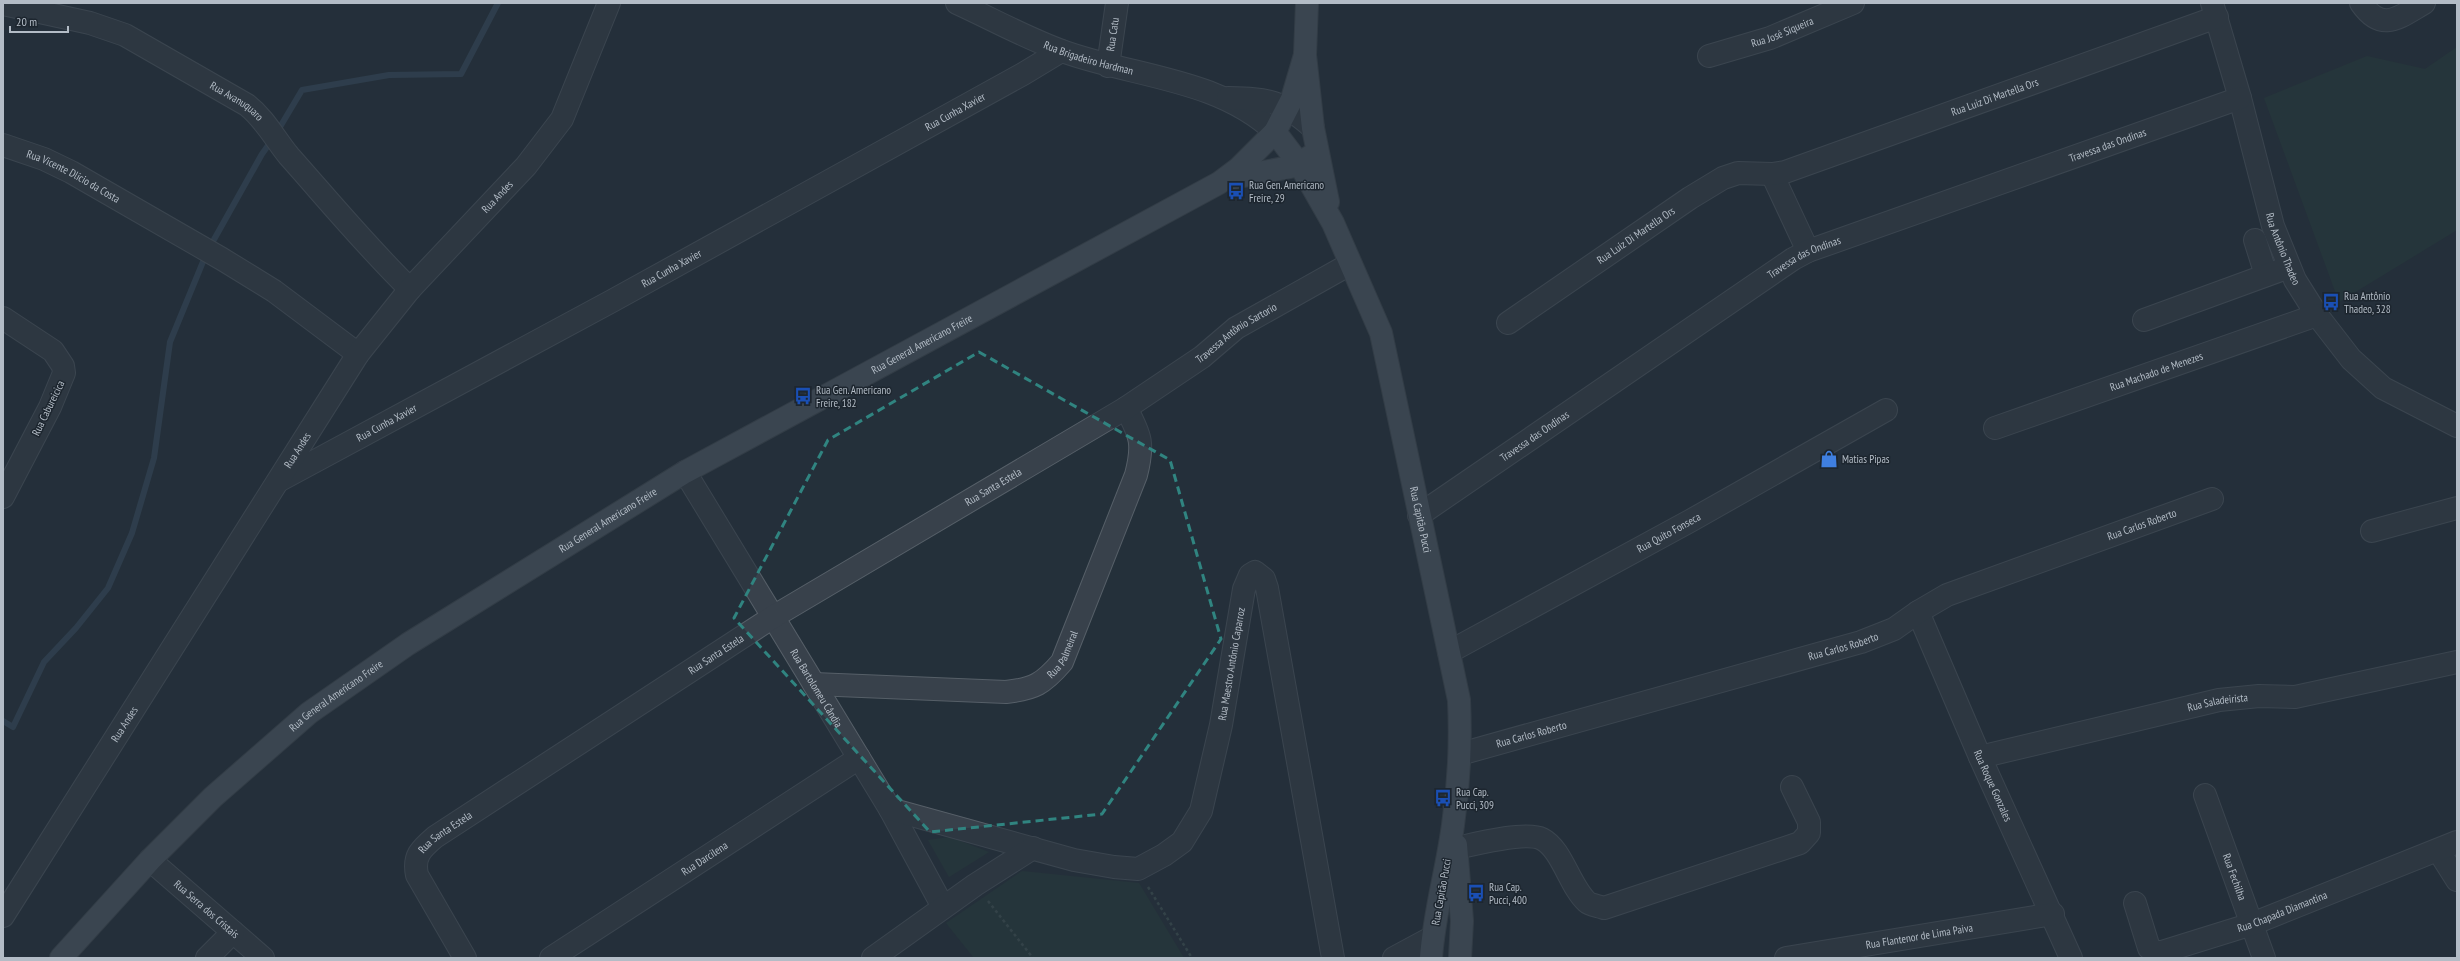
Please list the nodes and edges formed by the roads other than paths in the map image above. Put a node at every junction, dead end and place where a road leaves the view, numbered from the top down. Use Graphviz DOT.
graph roads {
  1 [pos="609,3"];
  2 [pos="958,3"];
  3 [pos="1117,3"];
  4 [pos="1307,3"];
  5 [pos="1853,3"];
  6 [pos="2361,3"];
  7 [pos="2424,3"];
  8 [pos="3,4"];
  9 [pos="2215,10"];
  10 [pos="1061,51"];
  11 [pos="1305,55"];
  12 [pos="1709,56"];
  13 [pos="1108,66"];
  14 [pos="1224,98"];
  15 [pos="2240,98"];
  16 [pos="1288,109"];
  17 [pos="1313,128"];
  18 [pos="1275,132"];
  19 [pos="3,145"];
  20 [pos="1317,150"];
  21 [pos="1300,165"];
  22 [pos="1772,174"];
  23 [pos="1225,180"];
  24 [pos="1333,223"];
  25 [pos="2255,240"];
  26 [pos="1808,251"];
  27 [pos="1350,264"];
  28 [pos="2290,267"];
  29 [pos="2266,275"];
  30 [pos="410,289"];
  31 [pos="2317,315"];
  32 [pos="3,318"];
  33 [pos="2144,320"];
  34 [pos="1508,323"];
  35 [pos="358,354"];
  36 [pos="1126,408"];
  37 [pos="1886,410"];
  38 [pos="2457,426"];
  39 [pos="1995,428"];
  40 [pos="685,472"];
  41 [pos="279,480"];
  42 [pos="3,497"];
  43 [pos="2212,499"];
  44 [pos="2457,508"];
  45 [pos="1419,515"];
  46 [pos="2372,531"];
  47 [pos="1918,612"];
  48 [pos="773,617"];
  49 [pos="1448,652"];
  50 [pos="2457,662"];
  51 [pos="814,684"];
  52 [pos="1460,754"];
  53 [pos="1980,757"];
  54 [pos="859,758"];
  55 [pos="1792,786"];
  56 [pos="2205,795"];
  57 [pos="890,809"];
  58 [pos="1453,826"];
  59 [pos="2447,846"];
  60 [pos="1033,848"];
  61 [pos="1457,848"];
  62 [pos="150,860"];
  63 [pos="2457,880"];
  64 [pos="2135,903"];
  65 [pos="943,907"];
  66 [pos="2053,914"];
  67 [pos="3,916"];
  68 [pos="1462,921"];
  69 [pos="2252,924"];
  70 [pos="233,932"];
  71 [pos="1432,947"];
  72 [pos="61,958"];
  73 [pos="207,958"];
  74 [pos="263,958"];
  75 [pos="464,958"];
  76 [pos="551,958"];
  77 [pos="873,958"];
  78 [pos="1333,958"];
  79 [pos="1394,958"];
  80 [pos="1460,958"];
  81 [pos="1477,958"];
  82 [pos="1786,958"];
  83 [pos="2071,958"];
  84 [pos="2264,958"];
  1 -- 30 [label="street, Rua Andes"];
  2 -- 10 [label="street, Rua Brigadeiro Hardman"];
  3 -- 13 [label="street, Rua Catu"];
  4 -- 11 [label="main road"];
  5 -- 12 [label="street, Rua José Siqueira"];
  6 -- 7 [label="street"];
  8 -- 30 [label="street, Rua Avanuquaro"];
  9 -- 15 [label="street, Rua Antônio Thadeo"];
  9 -- 22 [label="street, Rua Luiz Di Martella Ors"];
  10 -- 13 [label="street, Rua Brigadeiro Hardman"];
  10 -- 41 [label="street, Rua Cunha Xavier"];
  11 -- 16 [label="main road"];
  11 -- 17 [label="main road, Rua Capitão Pucci"];
  13 -- 14 [label="street, Rua Brigadeiro Hardman"];
  14 -- 16 [label="street, Rua Brigadeiro Hardman"];
  14 -- 18 [label="street, Rua Brigadeiro Hardman"];
  15 -- 26 [label="street, Travessa das Ondinas"];
  15 -- 28 [label="street, Rua Antônio Thadeo"];
  16 -- 17 [label="street, Rua Brigadeiro Hardman"];
  16 -- 18 [label="main road"];
  17 -- 20 [label="main road, Rua Capitão Pucci"];
  18 -- 21 [label="main road, Rua Capitão Pucci"];
  18 -- 23 [label="main road, Rua General Americano Freire"];
  19 -- 35 [label="street, Rua Vicente Dlicio da Costa"];
  20 -- 21 [label="main road"];
  20 -- 24 [label="main road, Rua Capitão Pucci"];
  21 -- 23 [label="main road, Rua General Americano Freire"];
  21 -- 24 [label="main road, Rua Capitão Pucci"];
  22 -- 26 [label="street"];
  22 -- 34 [label="street, Rua Luiz Di Martella Ors"];
  23 -- 40 [label="main road, Rua General Americano Freire"];
  24 -- 27 [label="main road, Rua Capitão Pucci"];
  25 -- 29 [label="street"];
  26 -- 45 [label="street, Travessa das Ondinas"];
  27 -- 36 [label="street, Travessa Antônio Sartorio"];
  27 -- 45 [label="main road, Rua Capitão Pucci"];
  28 -- 29 [label="street"];
  28 -- 31 [label="street, Rua Antônio Thadeo"];
  29 -- 33 [label="street"];
  30 -- 35 [label="street, Rua Andes"];
  31 -- 38 [label="street, Rua Antônio Thadeo"];
  31 -- 39 [label="street, Rua Machado de Menezes"];
  32 -- 42 [label="street, Rua Cabureicica"];
  35 -- 41 [label="street, Rua Andes"];
  36 -- 48 [label="street, Rua Santa Estela"];
  36 -- 51 [label="street, Rua Palmeiral"];
  37 -- 49 [label="street, Rua Quito Fonseca"];
  40 -- 48 [label="street, Rua Bartolomeu Cândia"];
  40 -- 62 [label="main road, Rua General Americano Freire"];
  41 -- 67 [label="street, Rua Andes"];
  43 -- 47 [label="street, Rua Carlos Roberto"];
  44 -- 46 [label="street"];
  45 -- 49 [label="main road, Rua Capitão Pucci"];
  47 -- 52 [label="street, Rua Carlos Roberto"];
  47 -- 53 [label="street, Rua Roque Gonzales"];
  48 -- 51 [label="street, Rua Bartolomeu Cândia"];
  48 -- 75 [label="street, Rua Santa Estela"];
  49 -- 52 [label="main road, Rua Capitão Pucci"];
  50 -- 53 [label="street, Rua Saladeirista"];
  51 -- 54 [label="street, Rua Bartolomeu Cândia"];
  52 -- 58 [label="main road, Rua Capitão Pucci"];
  53 -- 66 [label="street, Rua Roque Gonzales"];
  54 -- 57 [label="street, Rua Bartolomeu Cândia"];
  54 -- 76 [label="street, Rua Darcilena"];
  55 -- 61 [label="street"];
  56 -- 69 [label="street, Rua Fechilha"];
  57 -- 60 [label="street"];
  57 -- 65 [label="street, Rua Bartolomeu Cândia"];
  58 -- 61 [label="main road, Rua Capitão Pucci"];
  58 -- 71 [label="main road, Rua Capitão Pucci"];
  59 -- 63 [label="street"];
  59 -- 69 [label="street, Rua Chapada Diamantina"];
  60 -- 65 [label="street"];
  60 -- 78 [label="street, Rua Maestro Antônio Caparroz"];
  61 -- 68 [label="main road, Rua Capitão Pucci"];
  62 -- 70 [label="street, Rua Serra dos Cristais"];
  62 -- 72 [label="main road, Rua General Americano Freire"];
  64 -- 69 [label="street, Rua Chapada Diamantina"];
  65 -- 77 [label="street"];
  66 -- 82 [label="street, Rua Flantenor de Lima Paiva"];
  66 -- 83 [label="street, Rua Roque Gonzales"];
  68 -- 80 [label="main road"];
  68 -- 81 [label="main road"];
  69 -- 84 [label="street, Rua Fechilha"];
  70 -- 73 [label="street"];
  70 -- 74 [label="street, Rua Serra dos Cristais"];
  71 -- 79 [label="street"];
}
